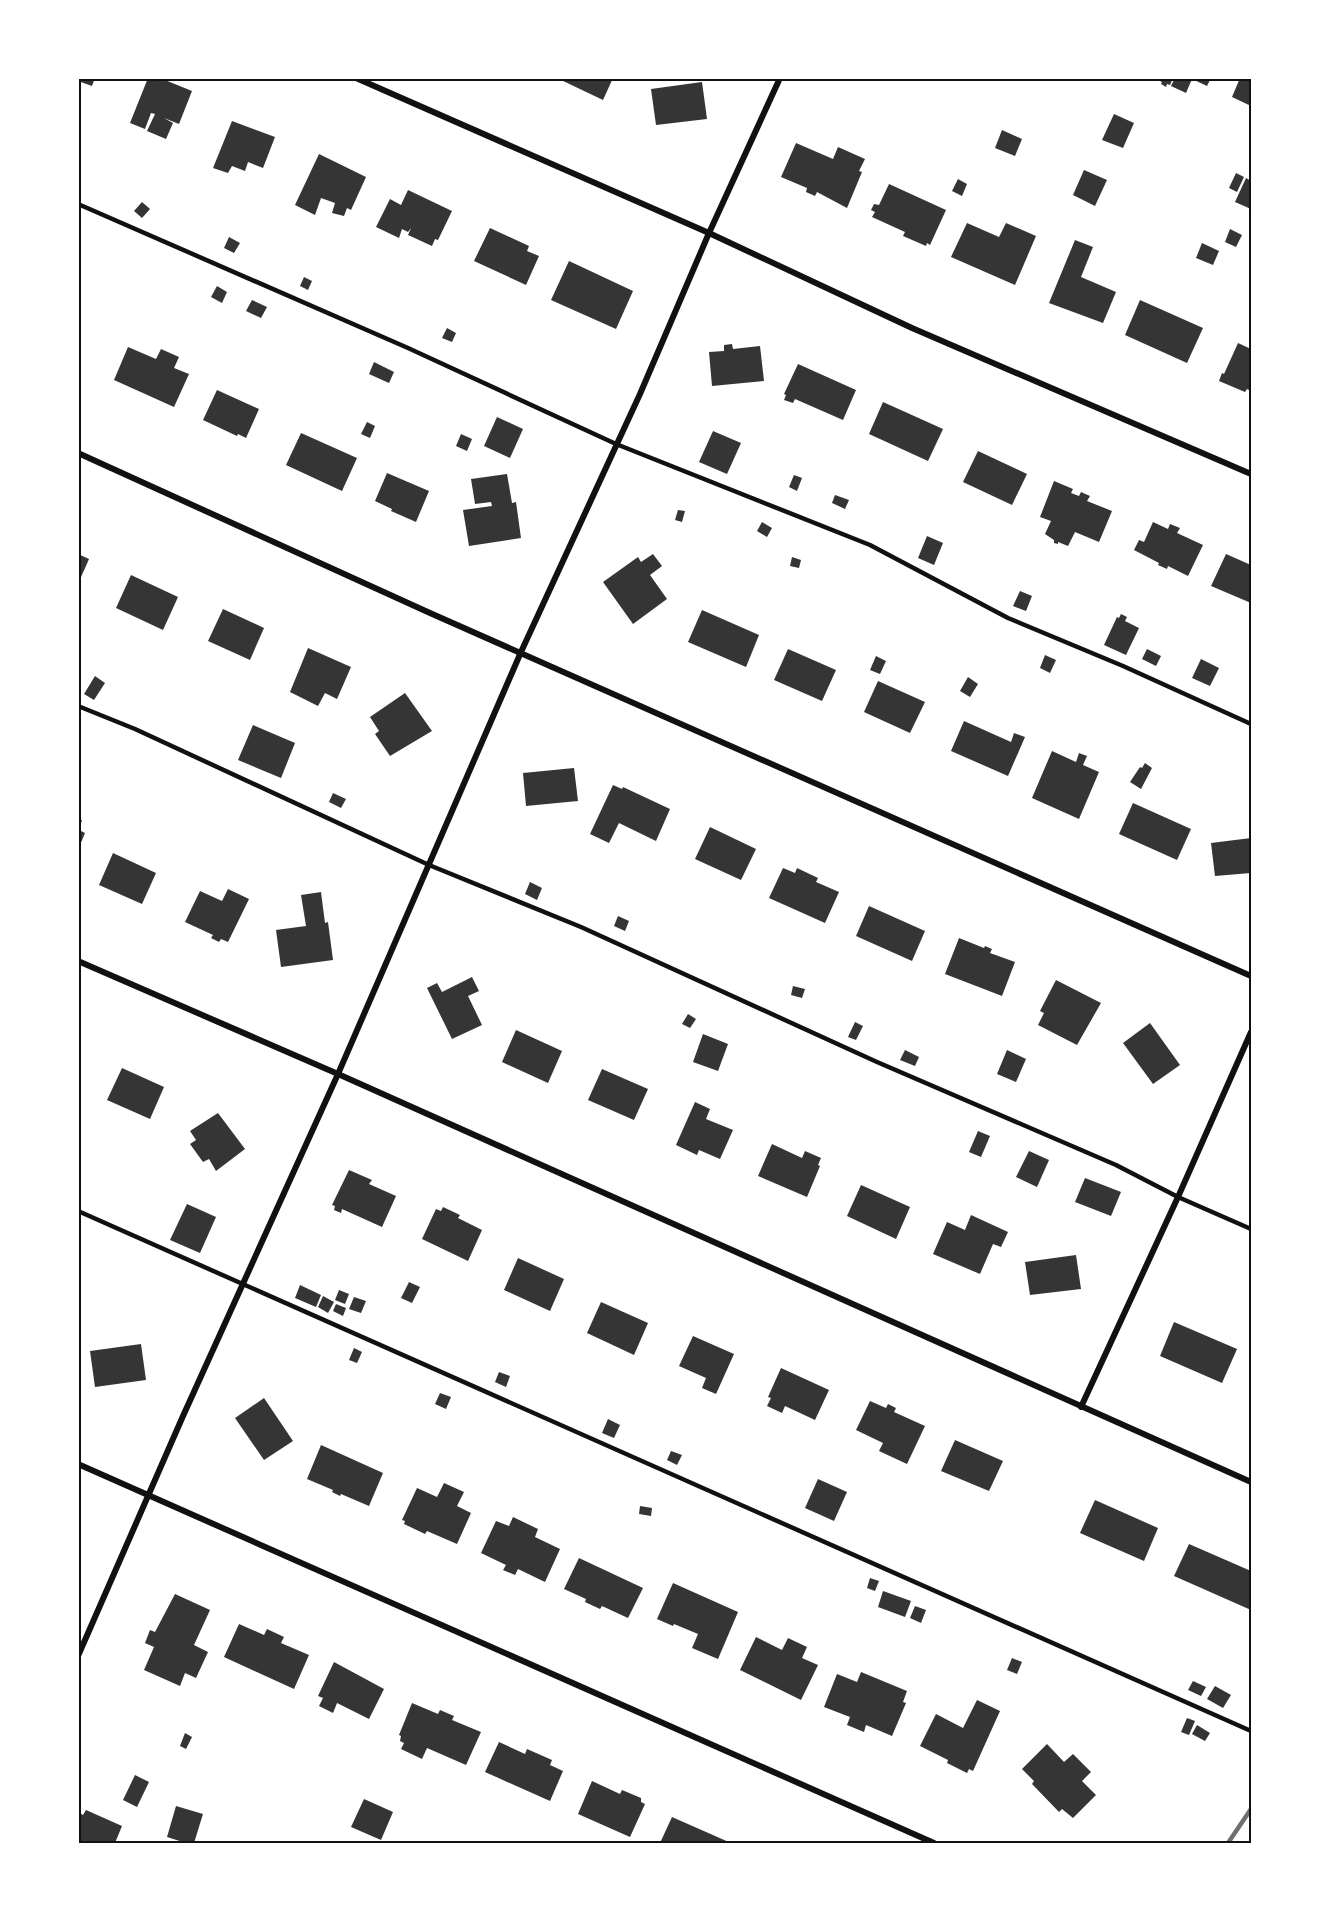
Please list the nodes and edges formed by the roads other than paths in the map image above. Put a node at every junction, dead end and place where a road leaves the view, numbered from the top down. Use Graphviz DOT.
graph roads {
  1 [pos="356,78"];
  2 [pos="780,78"];
  3 [pos="78,204"];
  4 [pos="709,233"];
  5 [pos="616,444"];
  6 [pos="78,453"];
  7 [pos="1251,474"];
  8 [pos="521,652"];
  9 [pos="78,706"];
  10 [pos="1251,724"];
  11 [pos="429,865"];
  12 [pos="78,961"];
  13 [pos="1251,976"];
  14 [pos="1251,1032"];
  15 [pos="338,1074"];
  16 [pos="1178,1197"];
  17 [pos="78,1211"];
  18 [pos="1251,1229"];
  19 [pos="243,1284"];
  20 [pos="1081,1407"];
  21 [pos="78,1464"];
  22 [pos="1251,1482"];
  23 [pos="149,1496"];
  24 [pos="78,1656"];
  25 [pos="1251,1731"];
  26 [pos="934,1843"];
  1 -- 4 [label="street"];
  2 -- 4 [label="street"];
  3 -- 5 [label="lane"];
  4 -- 5 [label="street"];
  4 -- 7 [label="street"];
  5 -- 8 [label="street"];
  5 -- 10 [label="lane"];
  6 -- 8 [label="street"];
  8 -- 11 [label="street"];
  8 -- 13 [label="street"];
  9 -- 11 [label="lane"];
  11 -- 15 [label="street"];
  11 -- 16 [label="lane"];
  12 -- 15 [label="street"];
  14 -- 16 [label="street"];
  15 -- 19 [label="street"];
  15 -- 20 [label="street"];
  16 -- 18 [label="lane"];
  16 -- 20 [label="street"];
  17 -- 19 [label="lane"];
  19 -- 23 [label="street"];
  19 -- 25 [label="lane"];
  20 -- 22 [label="street"];
  21 -- 23 [label="street"];
  23 -- 24 [label="street"];
  23 -- 26 [label="street"];
}
